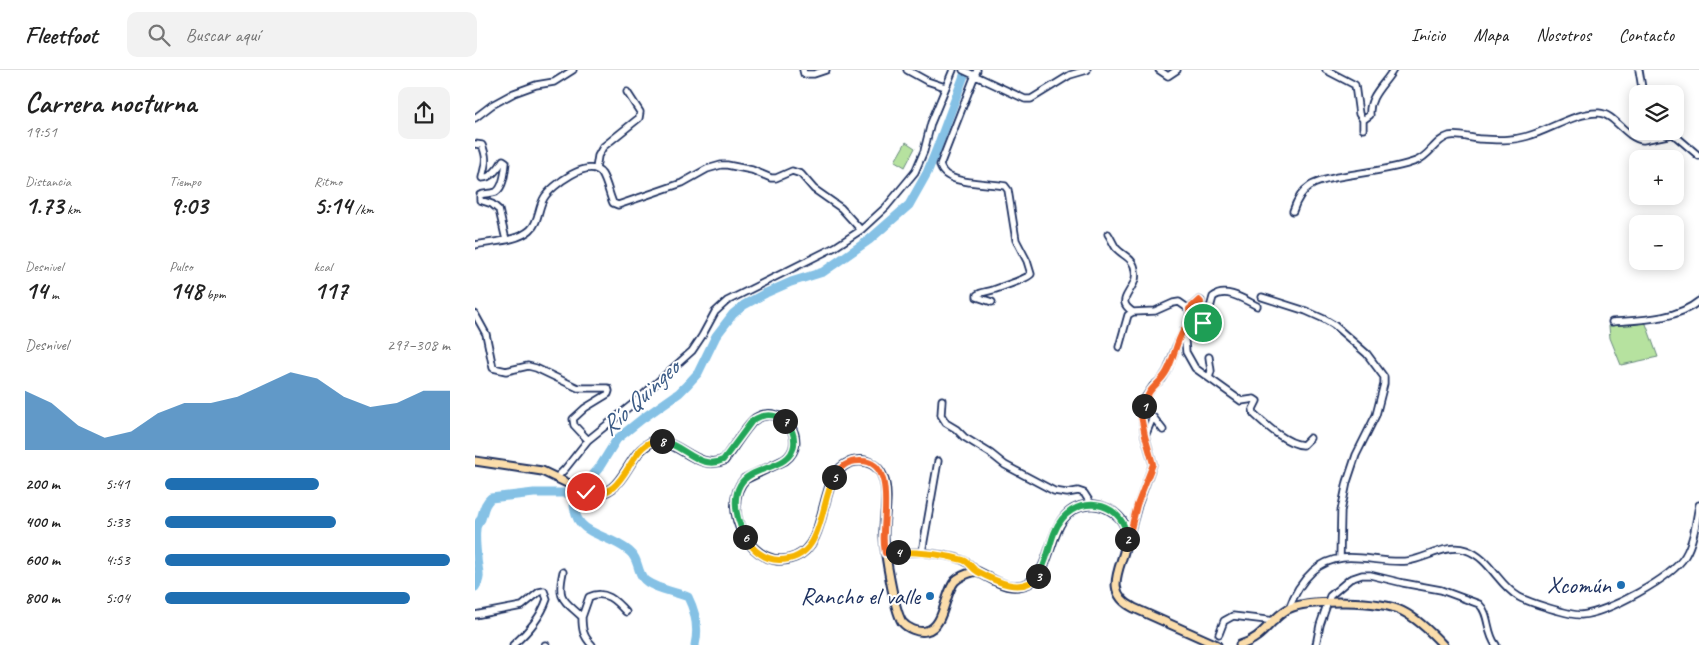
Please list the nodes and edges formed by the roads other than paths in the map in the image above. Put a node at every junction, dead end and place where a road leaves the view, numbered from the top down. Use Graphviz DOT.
graph roads {
  1 [pos="573,70"];
  2 [pos="803,70"];
  3 [pos="825,70"];
  4 [pos="907,70"];
  5 [pos="953,70"];
  6 [pos="963,70"];
  7 [pos="1087,70"];
  8 [pos="1159,70"];
  9 [pos="1177,70"];
  10 [pos="1326,70"];
  11 [pos="1393,70"];
  12 [pos="1639,70"];
  13 [pos="974,74"];
  14 [pos="1642,85"];
  15 [pos="945,88"];
  16 [pos="627,92"];
  17 [pos="475,118"];
  18 [pos="1363,120"];
  19 [pos="1363,130"];
  20 [pos="1629,134"];
  21 [pos="1680,140"];
  22 [pos="475,144"];
  23 [pos="1699,156"];
  24 [pos="596,170"];
  25 [pos="1293,211"];
  26 [pos="861,230"];
  27 [pos="1108,234"];
  28 [pos="506,240"];
  29 [pos="475,245"];
  30 [pos="1262,297"];
  31 [pos="1699,301"];
  32 [pos="992,302"];
  33 [pos="1257,306"];
  34 [pos="1189,309"];
  35 [pos="1133,312"];
  36 [pos="475,314"];
  37 [pos="1206,318"];
  38 [pos="1612,322"];
  39 [pos="1184,330"];
  40 [pos="1206,337"];
  41 [pos="1119,347"];
  42 [pos="1209,357"];
  43 [pos="1209,378"];
  44 [pos="942,400"];
  45 [pos="1163,430"];
  46 [pos="1145,436"];
  47 [pos="1310,438"];
  48 [pos="588,440"];
  49 [pos="938,461"];
  50 [pos="475,462"];
  51 [pos="559,477"];
  52 [pos="1091,504"];
  53 [pos="1699,504"];
  54 [pos="1127,545"];
  55 [pos="922,552"];
  56 [pos="885,553"];
  57 [pos="1340,558"];
  58 [pos="976,571"];
  59 [pos="563,572"];
  60 [pos="1326,603"];
  61 [pos="1289,609"];
  62 [pos="626,612"];
  63 [pos="475,615"];
  64 [pos="582,617"];
  65 [pos="1275,620"];
  66 [pos="1219,634"];
  67 [pos="513,645"];
  68 [pos="592,645"];
  69 [pos="1217,645"];
  70 [pos="1239,645"];
  71 [pos="1316,645"];
  72 [pos="1443,645"];
  73 [pos="1495,645"];
  1 -- 17 [label="street"];
  2 -- 3 [label="street"];
  4 -- 15 [label="street"];
  5 -- 15 [label="street"];
  6 -- 13 [label="street"];
  7 -- 13 [label="street"];
  8 -- 9 [label="street"];
  10 -- 18 [label="street"];
  11 -- 18 [label="street"];
  12 -- 14 [label="street"];
  13 -- 32 [label="street"];
  15 -- 26 [label="street"];
  16 -- 24 [label="street"];
  18 -- 19 [label="street"];
  20 -- 25 [label="street"];
  21 -- 23 [label="street"];
  22 -- 28 [label="street"];
  24 -- 26 [label="street"];
  24 -- 28 [label="street"];
  26 -- 48 [label="street"];
  27 -- 35 [label="street"];
  28 -- 29 [label="street"];
  30 -- 57 [label="street"];
  31 -- 38 [label="street"];
  33 -- 37 [label="street"];
  34 -- 35 [label="street"];
  34 -- 37 [label="street"];
  34 -- 39 [label="street"];
  35 -- 41 [label="street"];
  36 -- 48 [label="street"];
  37 -- 40 [label="street"];
  39 -- 43 [label="street"];
  39 -- 46 [label="street"];
  42 -- 43 [label="street"];
  43 -- 47 [label="street"];
  44 -- 52 [label="street"];
  45 -- 46 [label="street"];
  46 -- 54 [label="street"];
  48 -- 51 [label="street"];
  49 -- 55 [label="street"];
  50 -- 51 [label="main road"];
  51 -- 56 [label="main road"];
  52 -- 54 [label="main road"];
  52 -- 58 [label="main road"];
  53 -- 57 [label="street"];
  54 -- 69 [label="main road"];
  55 -- 56 [label="street"];
  55 -- 58 [label="street"];
  56 -- 58 [label="main road"];
  57 -- 61 [label="street"];
  59 -- 64 [label="street"];
  60 -- 61 [label="main road"];
  60 -- 71 [label="street"];
  60 -- 72 [label="main road"];
  60 -- 73 [label="street"];
  61 -- 65 [label="main road"];
  62 -- 64 [label="street"];
  63 -- 67 [label="street"];
  64 -- 68 [label="street"];
  65 -- 66 [label="street"];
  65 -- 70 [label="main road"];
}
